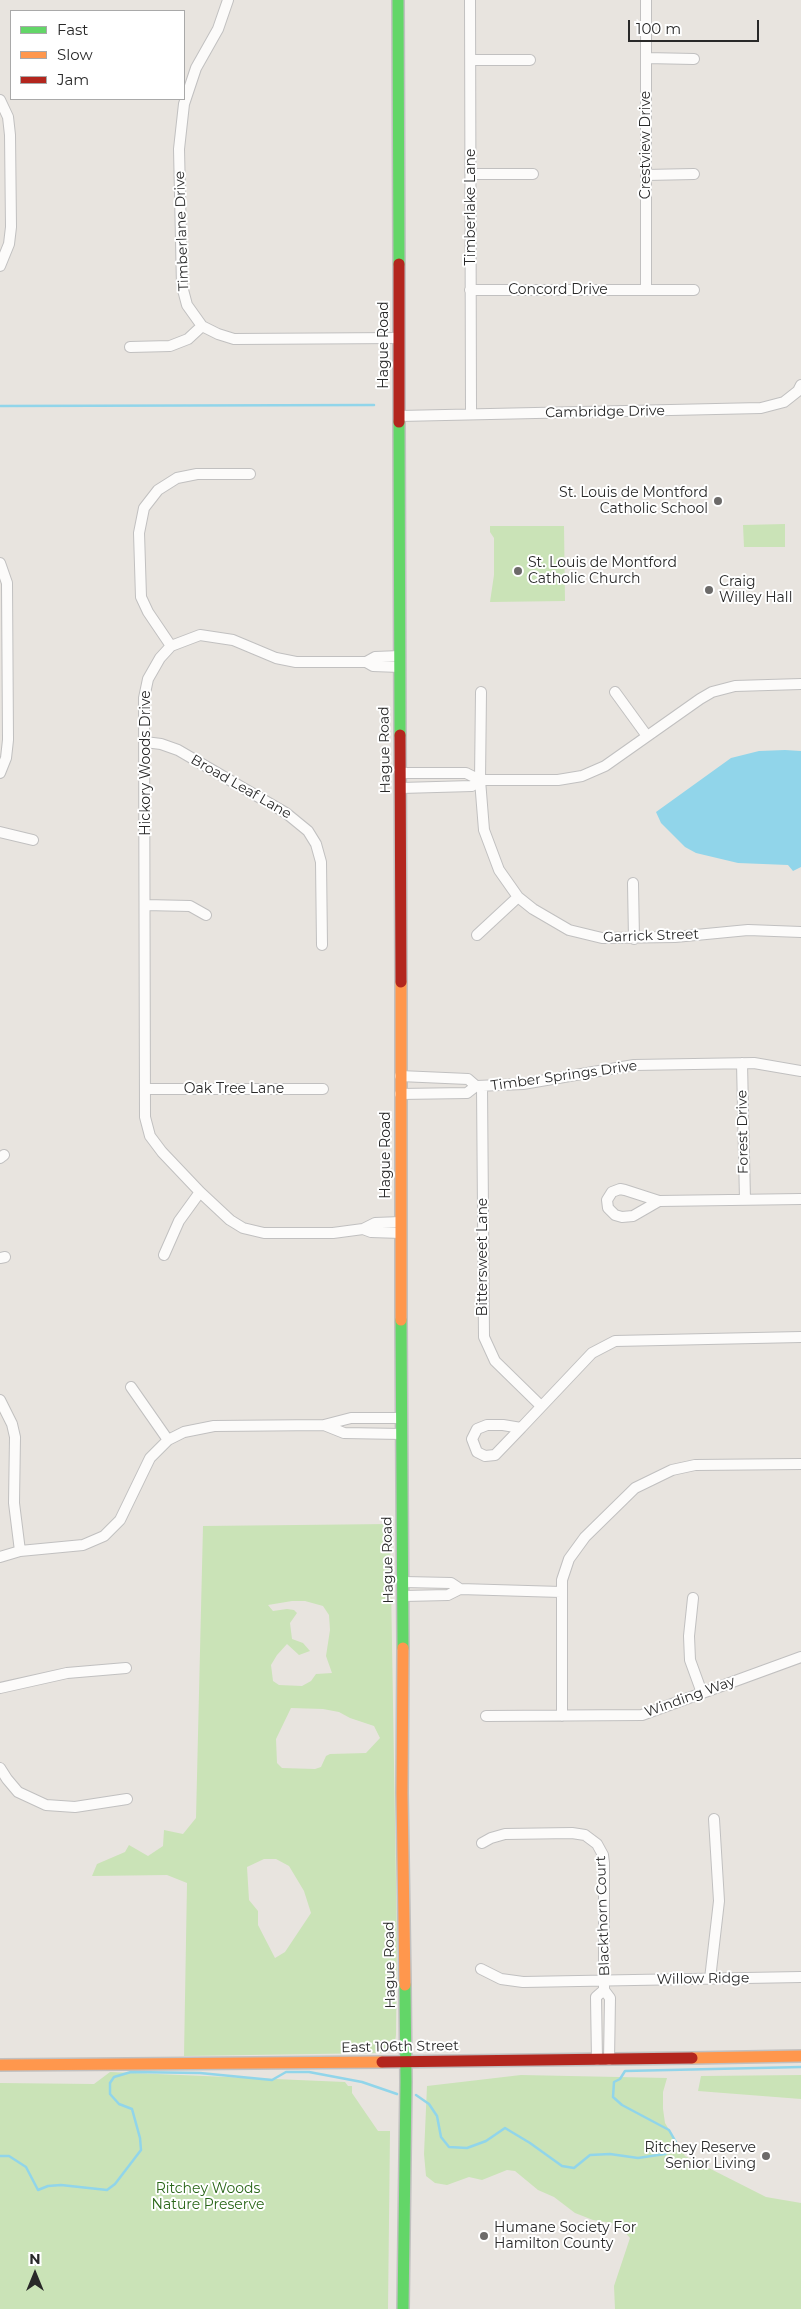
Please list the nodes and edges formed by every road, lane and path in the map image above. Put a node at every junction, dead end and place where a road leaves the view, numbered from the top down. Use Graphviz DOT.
graph roads {
  1 [pos="228,0"];
  2 [pos="398,0"];
  3 [pos="470,0"];
  4 [pos="646,0"];
  5 [pos="646,58"];
  6 [pos="694,58"];
  7 [pos="471,60"];
  8 [pos="530,60"];
  9 [pos="0,100"];
  10 [pos="185,100"];
  11 [pos="185,100"];
  12 [pos="471,174"];
  13 [pos="533,174"];
  14 [pos="694,174"];
  15 [pos="646,175"];
  16 [pos="0,266"];
  17 [pos="470,290"];
  18 [pos="646,290"];
  19 [pos="694,290"];
  20 [pos="202,326"];
  21 [pos="399,338"];
  22 [pos="130,347"];
  23 [pos="799,393"];
  24 [pos="471,414"];
  25 [pos="400,416"];
  26 [pos="250,474"];
  27 [pos="0,563"];
  28 [pos="171,646"];
  29 [pos="400,662"];
  30 [pos="4,682"];
  31 [pos="801,684"];
  32 [pos="481,692"];
  33 [pos="616,692"];
  34 [pos="648,736"];
  35 [pos="145,742"];
  36 [pos="0,772"];
  37 [pos="401,773"];
  38 [pos="480,780"];
  39 [pos="401,788"];
  40 [pos="0,832"];
  41 [pos="33,840"];
  42 [pos="633,883"];
  43 [pos="518,897"];
  44 [pos="145,905"];
  45 [pos="206,915"];
  46 [pos="801,932"];
  47 [pos="477,935"];
  48 [pos="634,939"];
  49 [pos="322,945"];
  50 [pos="742,1063"];
  51 [pos="801,1071"];
  52 [pos="400,1076"];
  53 [pos="479,1086"];
  54 [pos="145,1089"];
  55 [pos="323,1089"];
  56 [pos="400,1094"];
  57 [pos="200,1192"];
  58 [pos="801,1199"];
  59 [pos="745,1200"];
  60 [pos="659,1201"];
  61 [pos="401,1227"];
  62 [pos="164,1256"];
  63 [pos="801,1337"];
  64 [pos="131,1386"];
  65 [pos="0,1400"];
  66 [pos="541,1406"];
  67 [pos="402,1418"];
  68 [pos="324,1425"];
  69 [pos="521,1428"];
  70 [pos="402,1434"];
  71 [pos="168,1440"];
  72 [pos="801,1464"];
  73 [pos="20,1552"];
  74 [pos="0,1557"];
  75 [pos="404,1582"];
  76 [pos="460,1589"];
  77 [pos="561,1592"];
  78 [pos="404,1596"];
  79 [pos="693,1598"];
  80 [pos="801,1657"];
  81 [pos="126,1668"];
  82 [pos="0,1688"];
  83 [pos="702,1693"];
  84 [pos="486,1716"];
  85 [pos="562,1716"];
  86 [pos="0,1768"];
  87 [pos="127,1799"];
  88 [pos="714,1819"];
  89 [pos="482,1843"];
  90 [pos="482,1969"];
  91 [pos="801,1977"];
  92 [pos="710,1979"];
  93 [pos="604,1985"];
  94 [pos="801,2056"];
  95 [pos="597,2060"];
  96 [pos="609,2060"];
  97 [pos="406,2062"];
  98 [pos="0,2065"];
  99 [pos="403,2309"];
  1 -- 10 [label="street, Timberlane Drive"];
  2 -- 21 [label="street, Hague Road"];
  3 -- 7 [label="street, Timberlake Lane"];
  4 -- 5 [label="street, Crestview Drive"];
  5 -- 6 [label="street"];
  5 -- 15 [label="street, Crestview Drive"];
  7 -- 8 [label="street"];
  7 -- 12 [label="street, Timberlake Lane"];
  9 -- 16 [label="street"];
  11 -- 20 [label="street, Timberlane Drive"];
  12 -- 13 [label="street"];
  12 -- 17 [label="street, Timberlake Lane"];
  14 -- 15 [label="street"];
  15 -- 18 [label="street, Crestview Drive"];
  17 -- 18 [label="street, Concord Drive"];
  17 -- 24 [label="street, Timberlake Lane"];
  18 -- 19 [label="street, Concord Drive"];
  20 -- 21 [label="street"];
  20 -- 22 [label="street"];
  21 -- 25 [label="street, Hague Road"];
  23 -- 24 [label="street, Cambridge Drive"];
  24 -- 25 [label="street, Cambridge Drive"];
  25 -- 29 [label="street, Hague Road"];
  26 -- 28 [label="street"];
  27 -- 30 [label="street"];
  28 -- 29 [label="street, Hickory Woods Drive"];
  28 -- 35 [label="street, Hickory Woods Drive"];
  29 -- 37 [label="street, Hague Road"];
  30 -- 36 [label="street"];
  31 -- 34 [label="street"];
  32 -- 38 [label="street, Garrick Street"];
  33 -- 34 [label="street"];
  34 -- 38 [label="street"];
  35 -- 44 [label="street, Hickory Woods Drive"];
  35 -- 49 [label="street, Broad Leaf Lane"];
  37 -- 38 [label="street"];
  37 -- 39 [label="street, Hague Road"];
  38 -- 39 [label="street"];
  38 -- 43 [label="street, Garrick Street"];
  39 -- 52 [label="street, Hague Road"];
  40 -- 41 [label="street"];
  42 -- 48 [label="street"];
  43 -- 47 [label="street"];
  43 -- 48 [label="street, Garrick Street"];
  44 -- 45 [label="street"];
  44 -- 54 [label="street, Hickory Woods Drive"];
  46 -- 48 [label="street, Garrick Street"];
  50 -- 51 [label="street, Timber Springs Drive"];
  50 -- 53 [label="street, Timber Springs Drive"];
  50 -- 59 [label="street, Forest Drive"];
  52 -- 53 [label="street, Timber Springs Drive"];
  52 -- 56 [label="street, Hague Road"];
  53 -- 56 [label="street, Timber Springs Drive"];
  53 -- 66 [label="street, Bittersweet Lane"];
  54 -- 55 [label="street, Oak Tree Lane"];
  54 -- 57 [label="street, Hickory Woods Drive"];
  56 -- 61 [label="street, Hague Road"];
  57 -- 61 [label="street, Hickory Woods Drive"];
  57 -- 62 [label="street"];
  58 -- 59 [label="street"];
  59 -- 60 [label="street"];
  60 -- 60 [label="street"];
  61 -- 67 [label="street, Hague Road"];
  63 -- 66 [label="street"];
  64 -- 71 [label="street"];
  65 -- 73 [label="street"];
  66 -- 69 [label="street"];
  67 -- 68 [label="street"];
  67 -- 70 [label="street, Hague Road"];
  68 -- 70 [label="street"];
  68 -- 71 [label="street"];
  69 -- 69 [label="street"];
  70 -- 75 [label="street, Hague Road"];
  71 -- 73 [label="street"];
  72 -- 77 [label="street"];
  73 -- 74 [label="street"];
  75 -- 76 [label="street"];
  75 -- 78 [label="street, Hague Road"];
  76 -- 77 [label="street"];
  76 -- 78 [label="street"];
  77 -- 85 [label="street"];
  78 -- 97 [label="street, Hague Road"];
  79 -- 83 [label="street"];
  80 -- 83 [label="street, Winding Way"];
  81 -- 82 [label="street"];
  83 -- 85 [label="street, Winding Way"];
  84 -- 85 [label="street, Winding Way"];
  86 -- 87 [label="street"];
  88 -- 92 [label="street"];
  89 -- 93 [label="street, Blackthorn Court"];
  90 -- 93 [label="street, Willow Ridge"];
  91 -- 92 [label="street, Willow Ridge"];
  92 -- 93 [label="street, Willow Ridge"];
  93 -- 95 [label="street, Blackthorn Court"];
  93 -- 96 [label="street, Blackthorn Court"];
  94 -- 96 [label="street, East 106th Street"];
  95 -- 96 [label="street, East 106th Street"];
  95 -- 97 [label="street, East 106th Street"];
  97 -- 98 [label="street, East 106th Street"];
  97 -- 99 [label="street, Hague Road"];
}
